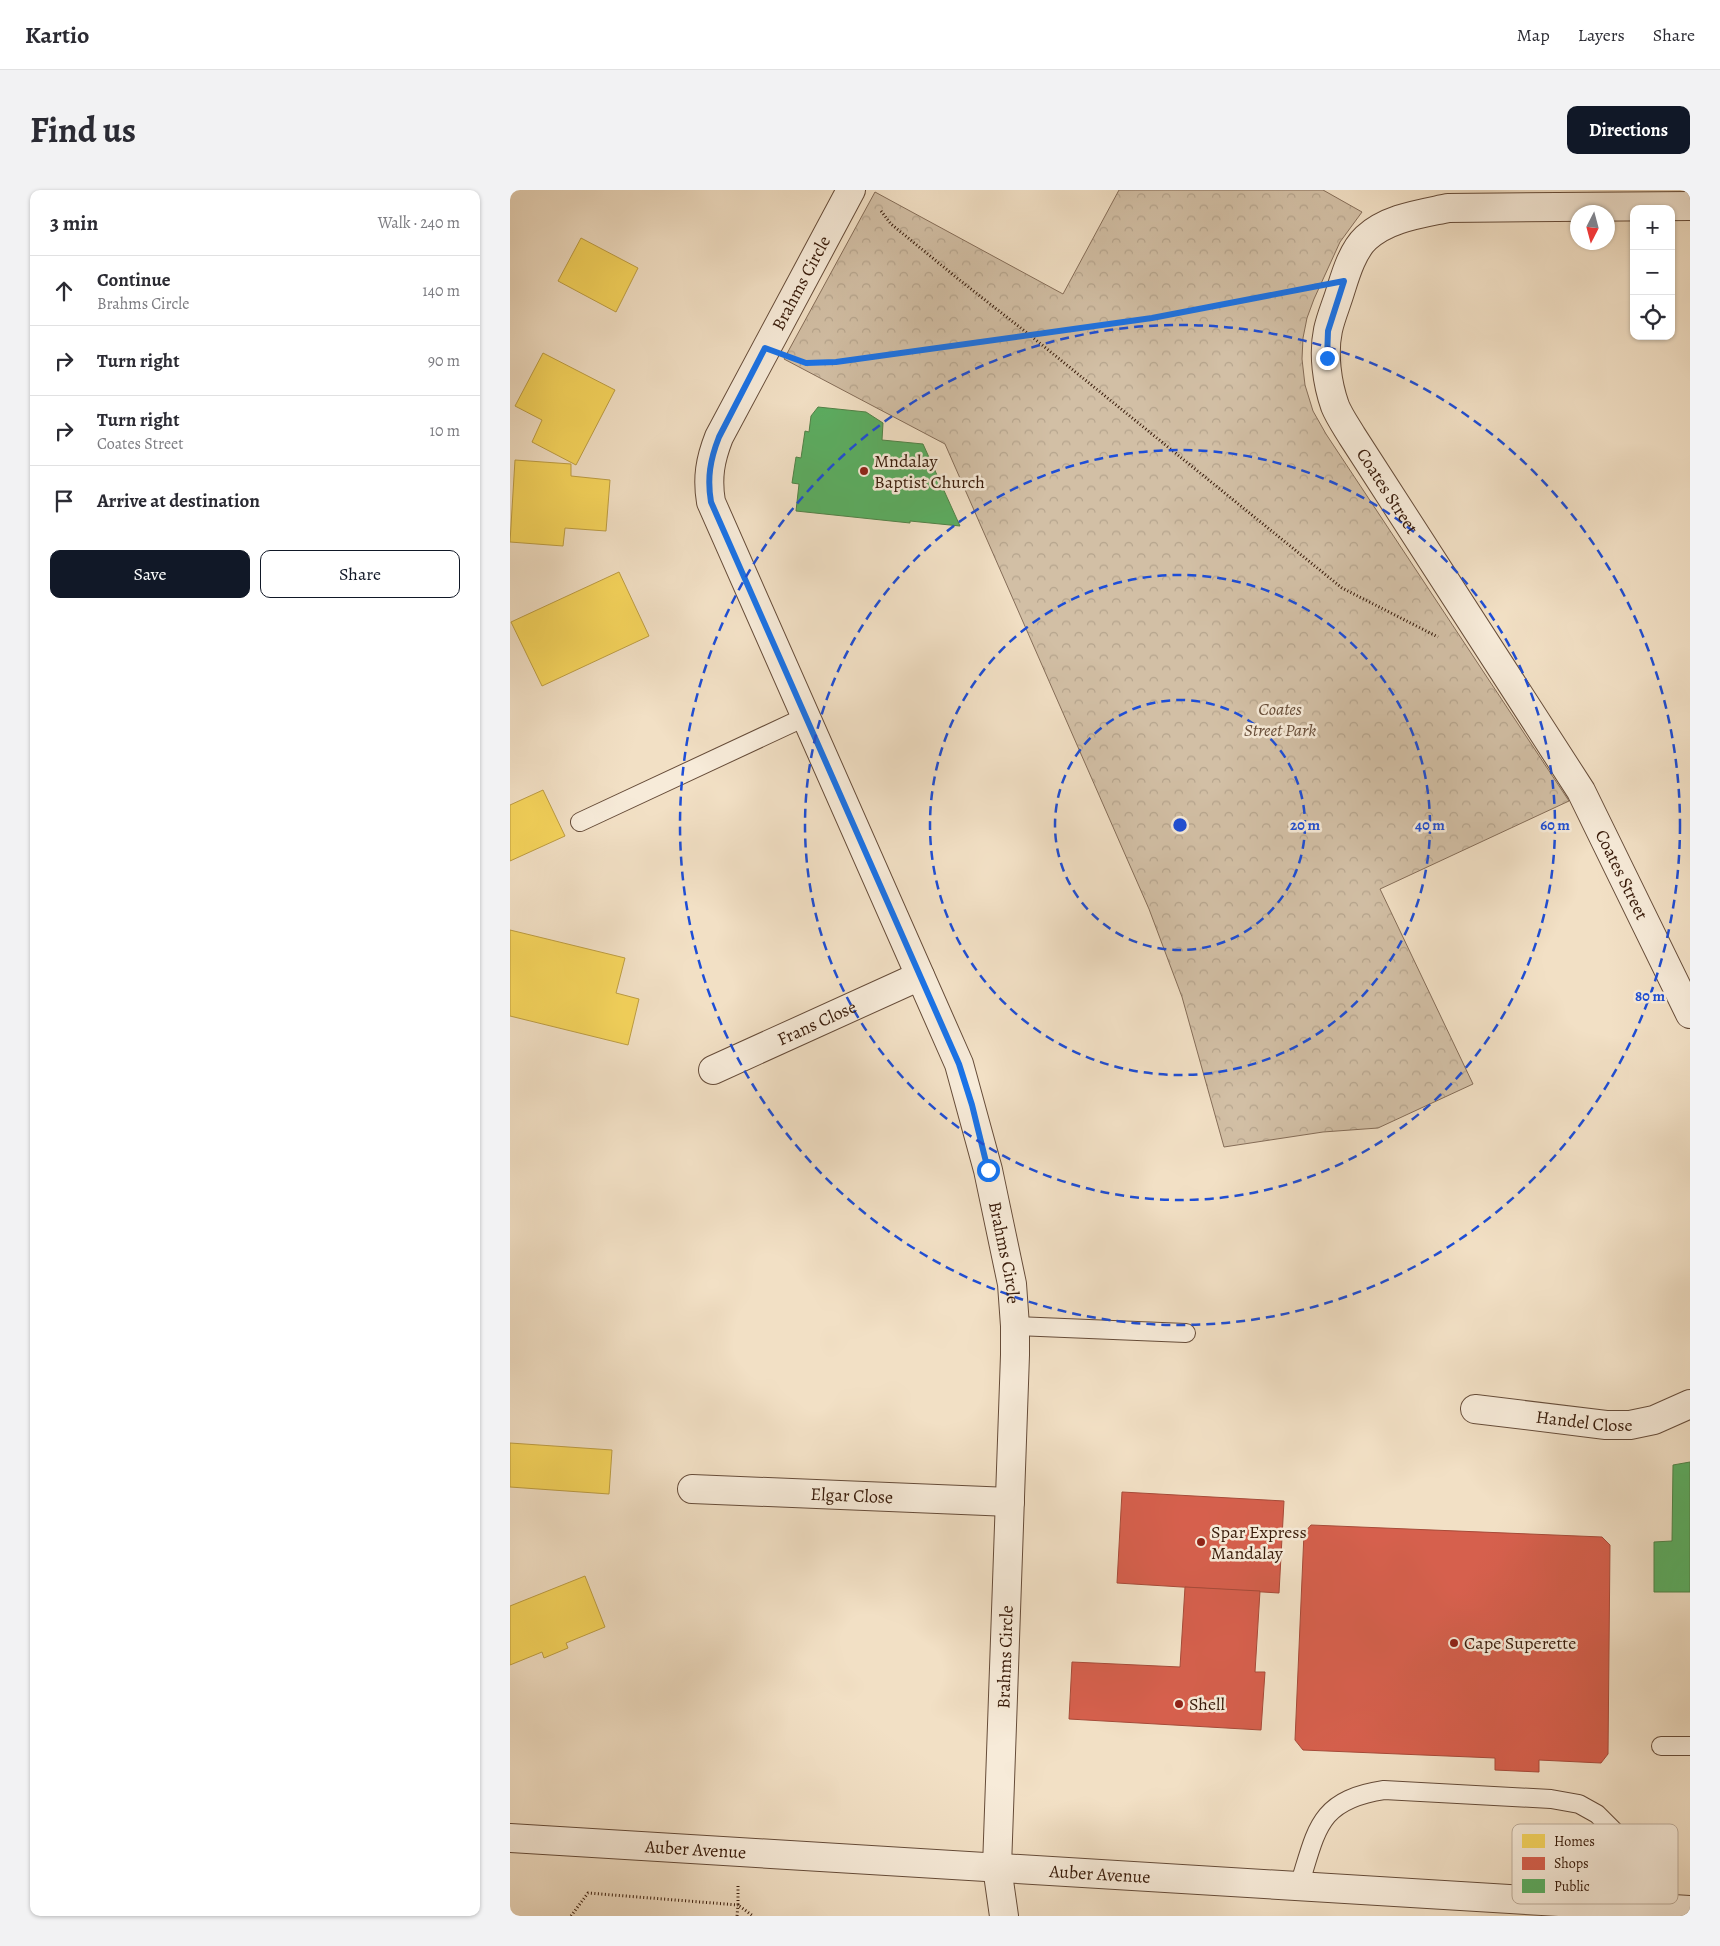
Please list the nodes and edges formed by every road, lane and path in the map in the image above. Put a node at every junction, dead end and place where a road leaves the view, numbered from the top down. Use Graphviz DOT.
graph roads {
  1 [pos="851,190"];
  2 [pos="876,204"];
  3 [pos="1690,206"];
  4 [pos="1344,281"];
  5 [pos="1031,336"];
  6 [pos="765,348"];
  7 [pos="1469,620"];
  8 [pos="805,717"];
  9 [pos="580,822"];
  10 [pos="920,976"];
  11 [pos="1690,1014"];
  12 [pos="713,1070"];
  13 [pos="1015,1326"];
  14 [pos="1186,1334"];
  15 [pos="1690,1404"];
  16 [pos="1474,1409"];
  17 [pos="692,1489"];
  18 [pos="1010,1502"];
  19 [pos="1661,1746"];
  20 [pos="1690,1746"];
  21 [pos="1607,1824"];
  22 [pos="510,1838"];
  23 [pos="997,1867"];
  24 [pos="1299,1886"];
  25 [pos="1512,1899"];
  26 [pos="1601,1904"];
  27 [pos="1635,1906"];
  28 [pos="1690,1910"];
  29 [pos="571,1916"];
  30 [pos="737,1916"];
  31 [pos="1004,1916"];
  1 -- 6 [label="street, Brahms Circle"];
  2 -- 5 [label="path"];
  3 -- 4 [label="street, Coates Street"];
  4 -- 5 [label="path"];
  4 -- 7 [label="street, Coates Street"];
  5 -- 6 [label="path"];
  5 -- 7 [label="path"];
  6 -- 8 [label="street, Brahms Circle"];
  7 -- 11 [label="street, Coates Street"];
  8 -- 9 [label="lane"];
  8 -- 10 [label="street, Brahms Circle"];
  10 -- 12 [label="street, Frans Close"];
  10 -- 13 [label="street, Brahms Circle"];
  13 -- 14 [label="lane"];
  13 -- 18 [label="street, Brahms Circle"];
  15 -- 16 [label="street, Handel Close"];
  17 -- 18 [label="street, Elgar Close"];
  18 -- 23 [label="street, Brahms Circle"];
  19 -- 20 [label="lane"];
  21 -- 24 [label="lane"];
  22 -- 23 [label="street, Auber Avenue"];
  23 -- 24 [label="street, Auber Avenue"];
  23 -- 31 [label="street, Brahms Circle"];
  24 -- 25 [label="street, Auber Avenue"];
  26 -- 27 [label="street, Auber Avenue"];
  27 -- 28 [label="street, Auber Avenue"];
  29 -- 30 [label="path"];
}
